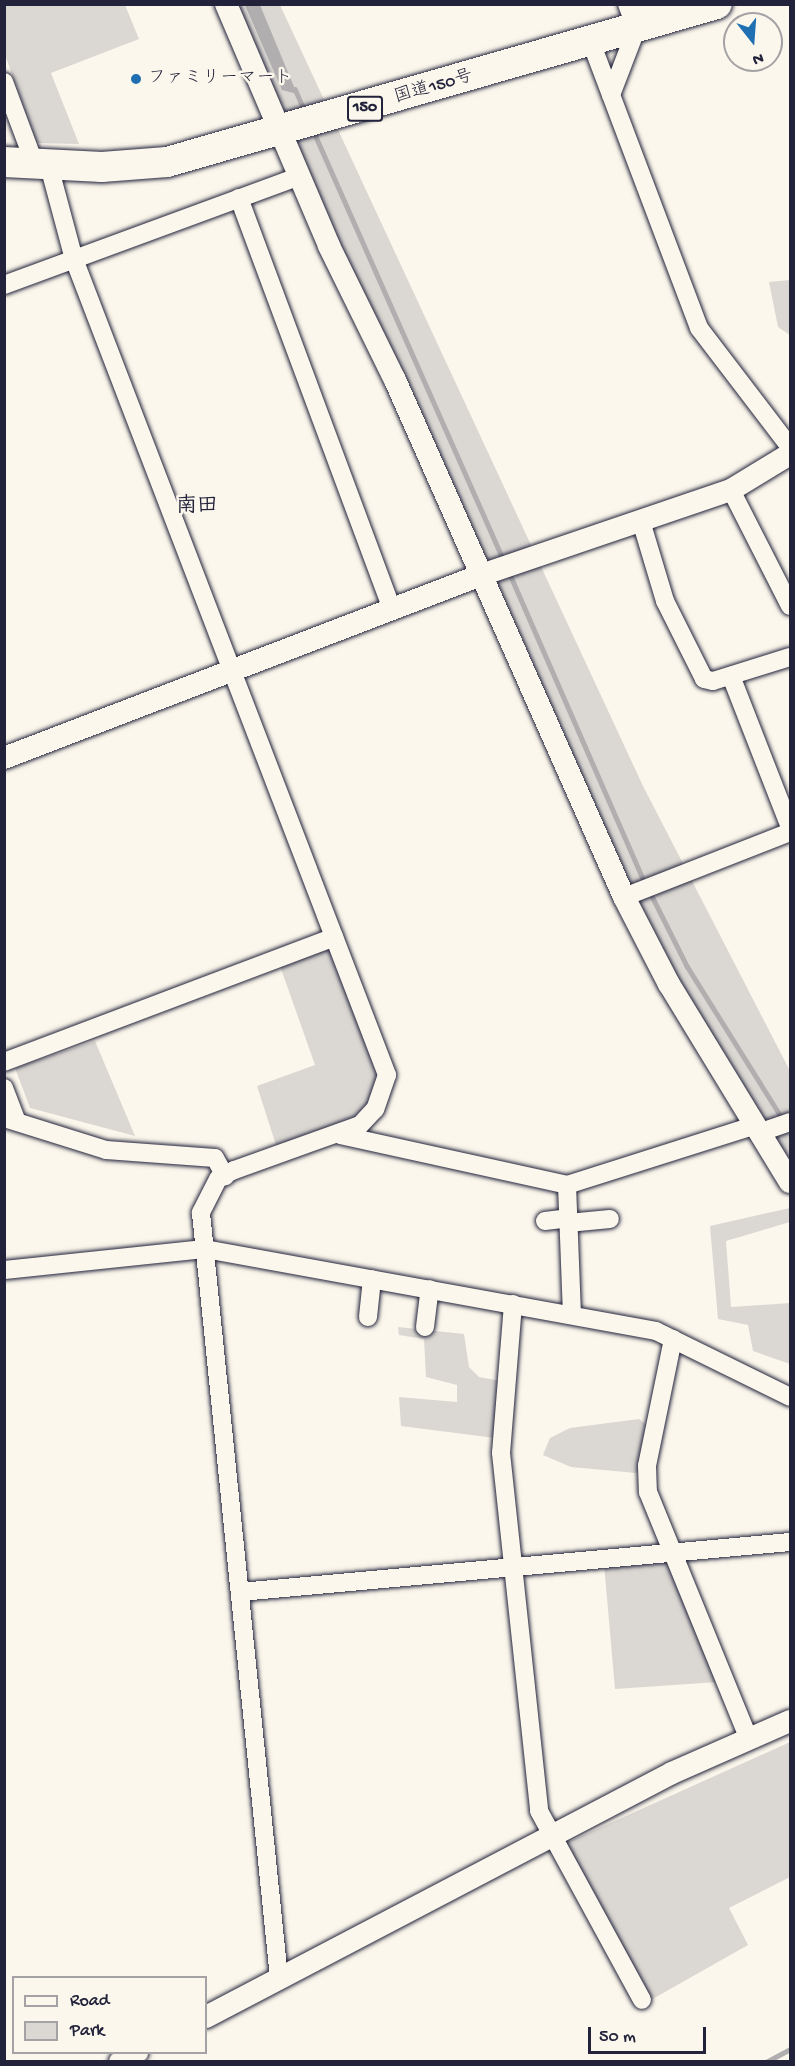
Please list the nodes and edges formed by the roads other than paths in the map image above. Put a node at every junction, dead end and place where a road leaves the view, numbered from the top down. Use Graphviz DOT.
graph roads {
  1 [pos="226,4"];
  2 [pos="717,4"];
  3 [pos="637,13"];
  4 [pos="591,42"];
  5 [pos="4,82"];
  6 [pos="611,95"];
  7 [pos="282,133"];
  8 [pos="4,162"];
  9 [pos="42,166"];
  10 [pos="298,177"];
  11 [pos="239,198"];
  12 [pos="74,259"];
  13 [pos="4,285"];
  14 [pos="790,447"];
  15 [pos="790,454"];
  16 [pos="731,490"];
  17 [pos="641,521"];
  18 [pos="481,575"];
  19 [pos="790,606"];
  20 [pos="392,610"];
  21 [pos="790,657"];
  22 [pos="232,670"];
  23 [pos="731,676"];
  24 [pos="4,758"];
  25 [pos="790,827"];
  26 [pos="790,832"];
  27 [pos="629,895"];
  28 [pos="334,937"];
  29 [pos="4,1062"];
  30 [pos="4,1088"];
  31 [pos="11,1120"];
  32 [pos="790,1122"];
  33 [pos="759,1129"];
  34 [pos="339,1135"];
  35 [pos="225,1176"];
  36 [pos="790,1182"];
  37 [pos="567,1185"];
  38 [pos="610,1219"];
  39 [pos="568,1220"];
  40 [pos="545,1221"];
  41 [pos="205,1249"];
  42 [pos="4,1270"];
  43 [pos="372,1279"];
  44 [pos="430,1289"];
  45 [pos="513,1304"];
  46 [pos="572,1315"];
  47 [pos="369,1317"];
  48 [pos="425,1328"];
  49 [pos="673,1339"];
  50 [pos="790,1397"];
  51 [pos="790,1542"];
  52 [pos="674,1553"];
  53 [pos="512,1567"];
  54 [pos="240,1592"];
  55 [pos="790,1721"];
  56 [pos="748,1737"];
  57 [pos="552,1835"];
  58 [pos="279,1978"];
  59 [pos="642,2000"];
  60 [pos="207,2016"];
  1 -- 7 [label="street"];
  2 -- 3 [label="highway, 国道150号 / 150"];
  3 -- 4 [label="highway, 国道150号 / 150"];
  3 -- 6 [label="street"];
  4 -- 6 [label="street"];
  4 -- 7 [label="highway, 国道150号 / 150"];
  5 -- 9 [label="street"];
  6 -- 14 [label="street"];
  7 -- 9 [label="highway, 国道150号 / 150"];
  7 -- 10 [label="street"];
  8 -- 9 [label="highway, 国道150号 / 150"];
  9 -- 12 [label="street"];
  10 -- 11 [label="street"];
  10 -- 18 [label="street"];
  11 -- 12 [label="street"];
  11 -- 20 [label="street"];
  12 -- 13 [label="street"];
  12 -- 22 [label="street"];
  15 -- 16 [label="street"];
  16 -- 17 [label="street"];
  16 -- 19 [label="street"];
  17 -- 18 [label="street"];
  17 -- 23 [label="street"];
  18 -- 20 [label="street"];
  18 -- 27 [label="street"];
  20 -- 22 [label="street"];
  21 -- 23 [label="street"];
  22 -- 24 [label="street"];
  22 -- 28 [label="street"];
  23 -- 25 [label="street"];
  26 -- 27 [label="street"];
  27 -- 33 [label="street"];
  28 -- 29 [label="street"];
  28 -- 34 [label="street"];
  30 -- 31 [label="street"];
  31 -- 35 [label="street"];
  32 -- 33 [label="street"];
  33 -- 36 [label="street"];
  33 -- 37 [label="street"];
  34 -- 35 [label="street"];
  34 -- 37 [label="street"];
  35 -- 41 [label="street"];
  37 -- 39 [label="street"];
  38 -- 39 [label="street"];
  39 -- 40 [label="street"];
  39 -- 46 [label="street"];
  41 -- 42 [label="street"];
  41 -- 43 [label="street"];
  41 -- 54 [label="street"];
  43 -- 44 [label="street"];
  43 -- 47 [label="street"];
  44 -- 45 [label="street"];
  44 -- 48 [label="street"];
  45 -- 46 [label="street"];
  45 -- 53 [label="street"];
  46 -- 49 [label="street"];
  49 -- 50 [label="street"];
  49 -- 52 [label="street"];
  51 -- 52 [label="street"];
  52 -- 53 [label="street"];
  52 -- 56 [label="street"];
  53 -- 54 [label="street"];
  53 -- 57 [label="street"];
  54 -- 58 [label="street"];
  55 -- 56 [label="street"];
  56 -- 57 [label="street"];
  57 -- 58 [label="street"];
  57 -- 59 [label="street"];
  58 -- 60 [label="street"];
}
